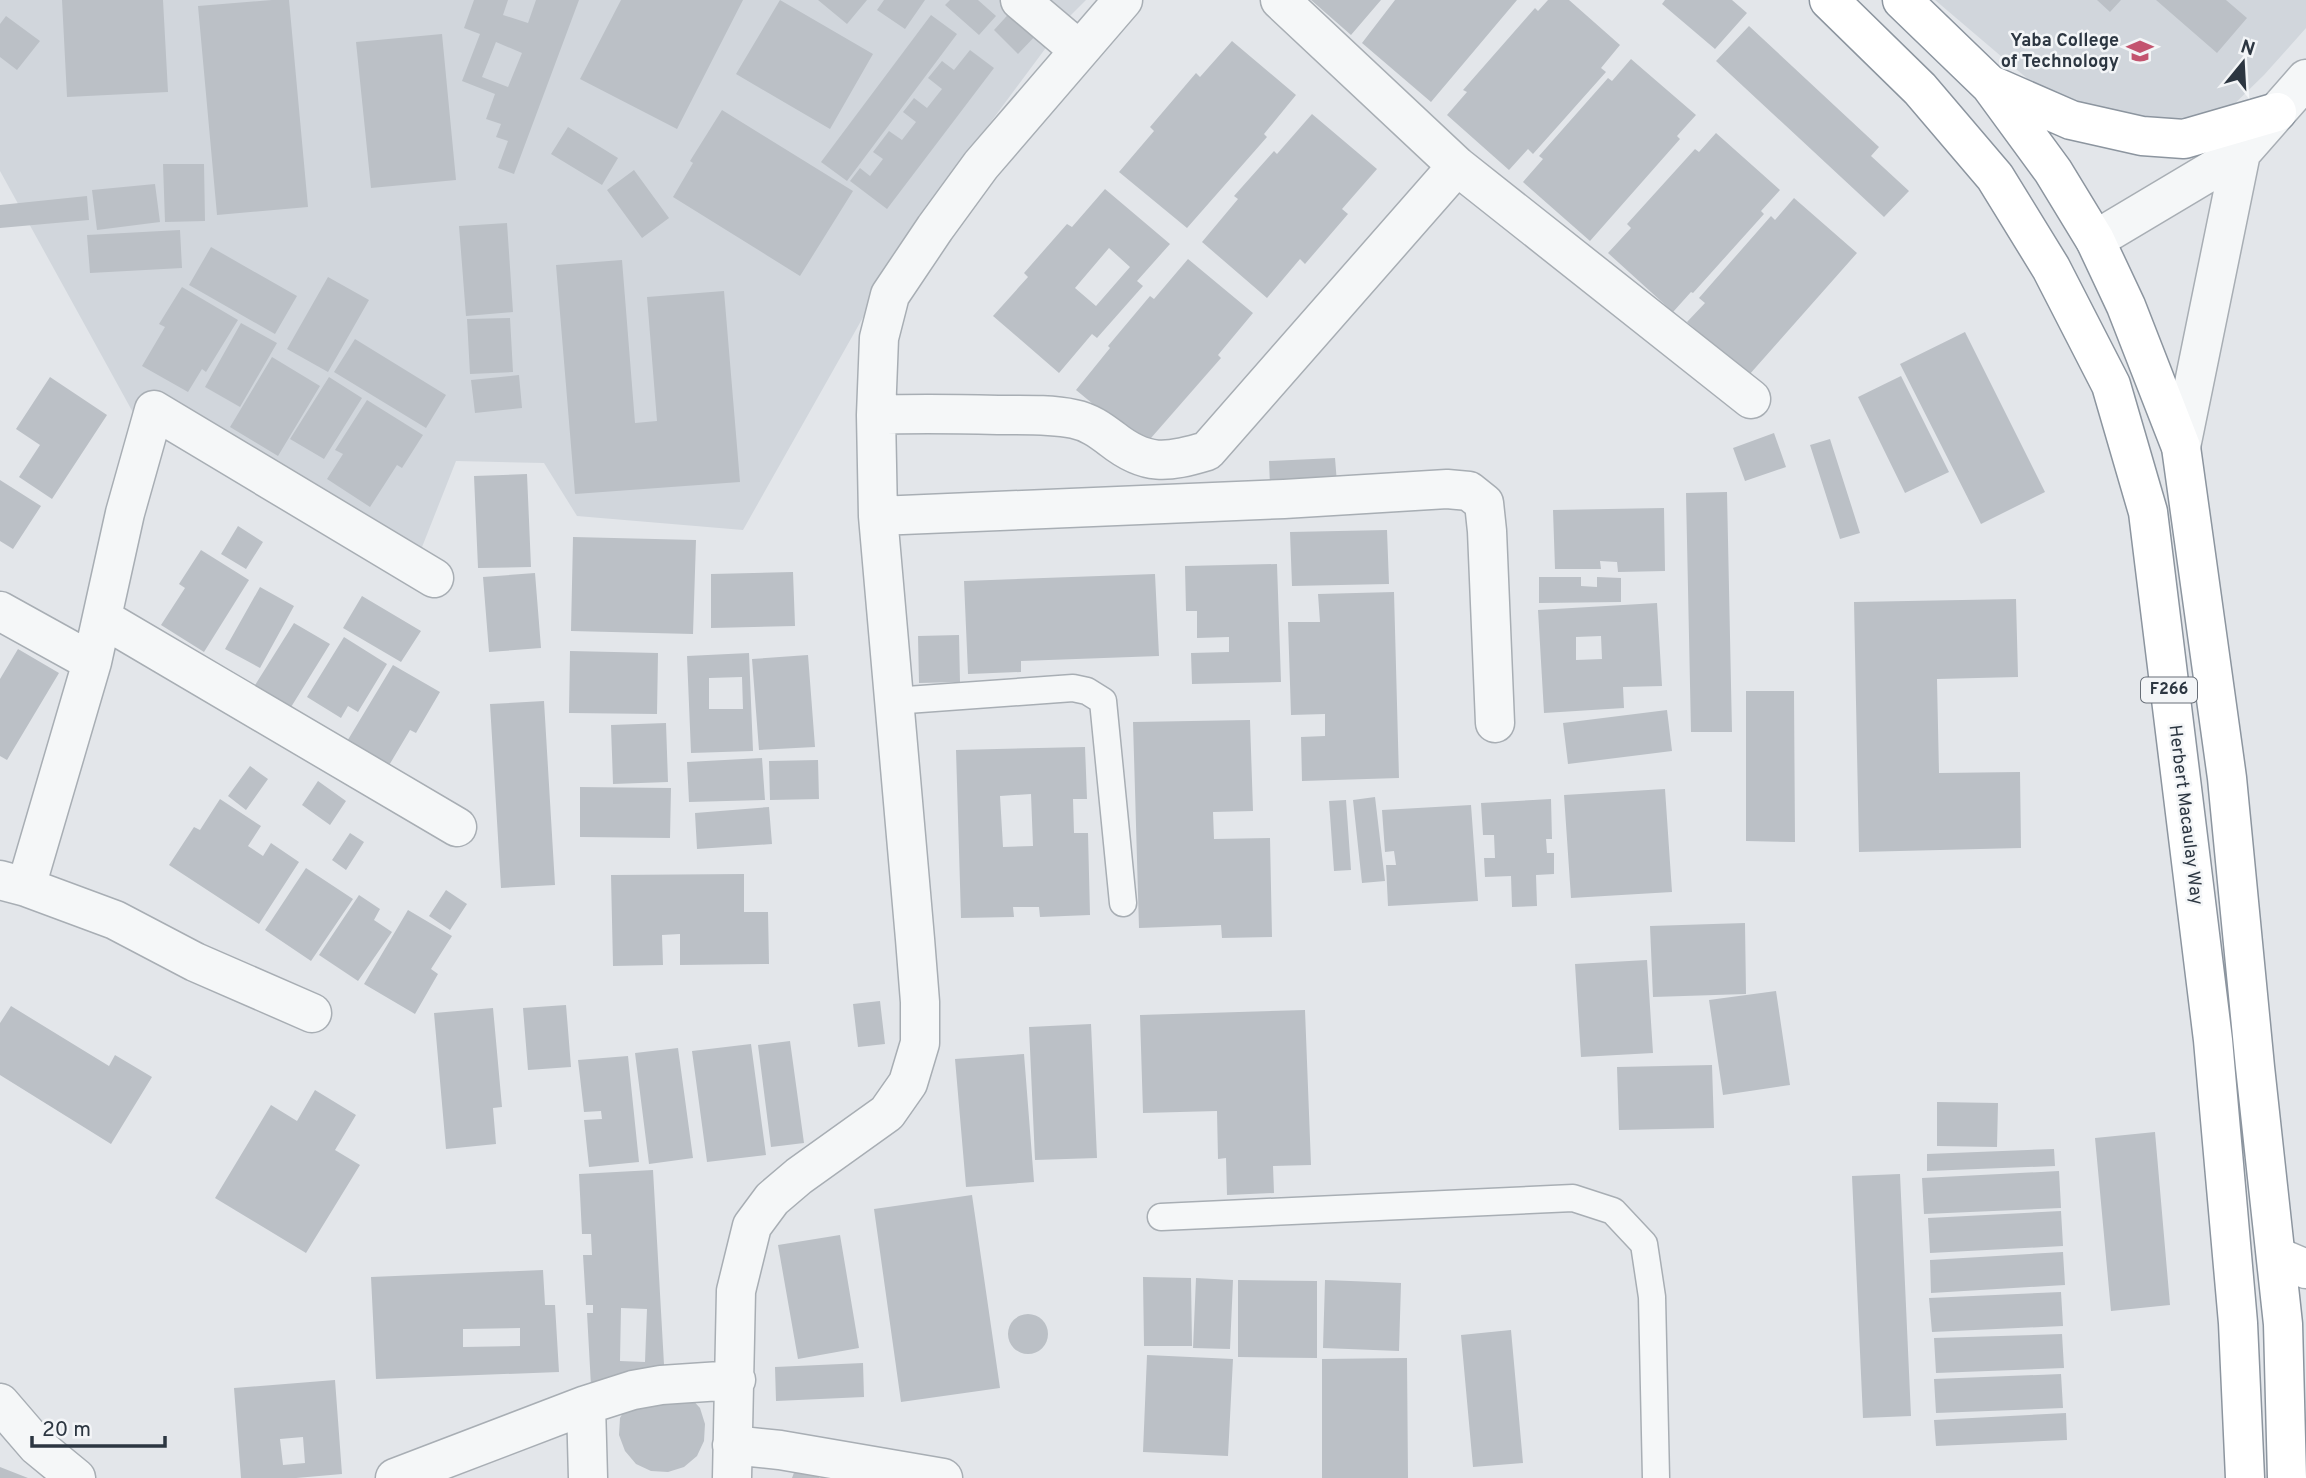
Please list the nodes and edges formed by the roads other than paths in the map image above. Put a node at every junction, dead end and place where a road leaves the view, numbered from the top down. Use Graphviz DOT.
graph roads {
  1 [pos="1020,0"];
  2 [pos="1123,0"];
  3 [pos="1280,0"];
  4 [pos="1829,0"];
  5 [pos="1902,0"];
  6 [pos="1079,50"];
  7 [pos="2306,79"];
  8 [pos="1990,85"];
  9 [pos="2277,112"];
  10 [pos="2241,153"];
  11 [pos="1457,166"];
  12 [pos="2095,240"];
  13 [pos="1751,399"];
  14 [pos="876,415"];
  15 [pos="2181,447"];
  16 [pos="878,516"];
  17 [pos="434,578"];
  18 [pos="0,611"];
  19 [pos="102,618"];
  20 [pos="92,662"];
  21 [pos="893,701"];
  22 [pos="1495,723"];
  23 [pos="457,827"];
  24 [pos="13,884"];
  25 [pos="1123,903"];
  26 [pos="312,1013"];
  27 [pos="1161,1217"];
  28 [pos="2291,1263"];
  29 [pos="736,1380"];
  30 [pos="2296,1390"];
  31 [pos="0,1404"];
  32 [pos="586,1405"];
  33 [pos="732,1461"];
  34 [pos="76,1478"];
  35 [pos="395,1478"];
  36 [pos="588,1478"];
  37 [pos="943,1478"];
  38 [pos="1656,1478"];
  39 [pos="2245,1478"];
  40 [pos="2287,1478"];
  1 -- 6 [label="street"];
  2 -- 6 [label="street"];
  3 -- 11 [label="street"];
  4 -- 39 [label="highway, Herbert Macaulay Way / F266"];
  5 -- 8 [label="highway, F266"];
  6 -- 14 [label="street"];
  7 -- 9 [label="street"];
  8 -- 9 [label="highway"];
  8 -- 12 [label="highway, F266"];
  9 -- 10 [label="street"];
  10 -- 12 [label="street"];
  10 -- 15 [label="street"];
  11 -- 13 [label="street"];
  11 -- 14 [label="street"];
  12 -- 15 [label="highway, F266"];
  14 -- 16 [label="street"];
  15 -- 28 [label="highway, F266"];
  16 -- 21 [label="street"];
  16 -- 22 [label="street"];
  17 -- 19 [label="street"];
  18 -- 20 [label="street"];
  19 -- 20 [label="street"];
  19 -- 23 [label="street"];
  20 -- 24 [label="street"];
  21 -- 25 [label="lane"];
  21 -- 29 [label="street"];
  24 -- 26 [label="street"];
  27 -- 38 [label="lane"];
  28 -- 30 [label="highway, F266"];
  29 -- 32 [label="street"];
  29 -- 33 [label="street"];
  30 -- 40 [label="highway, F266"];
  31 -- 34 [label="street"];
  32 -- 35 [label="street"];
  32 -- 36 [label="street"];
  33 -- 37 [label="street"];
}
